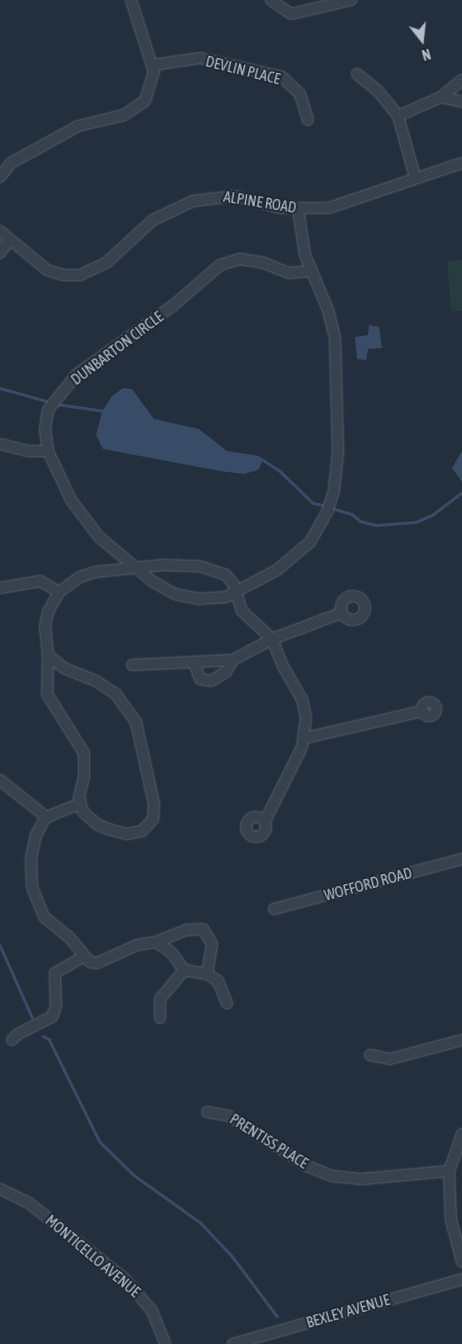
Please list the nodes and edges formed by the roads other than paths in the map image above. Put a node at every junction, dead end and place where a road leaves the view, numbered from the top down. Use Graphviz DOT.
graph roads {
  1 [pos="131,0"];
  2 [pos="271,0"];
  3 [pos="352,0"];
  4 [pos="153,66"];
  5 [pos="357,74"];
  6 [pos="462,80"];
  7 [pos="441,97"];
  8 [pos="462,102"];
  9 [pos="398,116"];
  10 [pos="308,120"];
  11 [pos="462,163"];
  12 [pos="0,177"];
  13 [pos="415,177"];
  14 [pos="298,210"];
  15 [pos="0,231"];
  16 [pos="9,240"];
  17 [pos="0,253"];
  18 [pos="311,271"];
  19 [pos="0,444"];
  20 [pos="48,451"];
  21 [pos="135,567"];
  22 [pos="0,588"];
  23 [pos="59,592"];
  24 [pos="236,593"];
  25 [pos="341,613"];
  26 [pos="272,639"];
  27 [pos="48,654"];
  28 [pos="233,660"];
  29 [pos="194,663"];
  30 [pos="132,665"];
  31 [pos="422,711"];
  32 [pos="305,738"];
  33 [pos="0,780"];
  34 [pos="79,804"];
  35 [pos="46,816"];
  36 [pos="265,821"];
  37 [pos="462,859"];
  38 [pos="274,909"];
  39 [pos="156,942"];
  40 [pos="84,956"];
  41 [pos="184,970"];
  42 [pos="207,974"];
  43 [pos="227,1003"];
  44 [pos="160,1018"];
  45 [pos="12,1040"];
  46 [pos="462,1040"];
  47 [pos="370,1055"];
  48 [pos="207,1112"];
  49 [pos="462,1134"];
  50 [pos="449,1171"];
  51 [pos="0,1189"];
  52 [pos="462,1262"];
  53 [pos="462,1279"];
  54 [pos="164,1344"];
  55 [pos="234,1344"];
  1 -- 4 [label="street"];
  2 -- 3 [label="street"];
  4 -- 10 [label="street, DEVLIN PLACE"];
  4 -- 12 [label="street"];
  5 -- 9 [label="street"];
  6 -- 7 [label="street"];
  7 -- 8 [label="street"];
  7 -- 9 [label="street"];
  9 -- 13 [label="street"];
  11 -- 13 [label="street, ALPINE ROAD"];
  13 -- 14 [label="street, ALPINE ROAD"];
  14 -- 16 [label="street, ALPINE ROAD"];
  14 -- 18 [label="street, DUNBARTON CIRCLE"];
  15 -- 16 [label="street, ALPINE ROAD"];
  16 -- 17 [label="street"];
  18 -- 20 [label="street, DUNBARTON CIRCLE"];
  18 -- 24 [label="street, DUNBARTON CIRCLE"];
  19 -- 20 [label="street"];
  20 -- 21 [label="street, DUNBARTON CIRCLE"];
  21 -- 23 [label="street"];
  21 -- 24 [label="street, DUNBARTON CIRCLE"];
  21 -- 24 [label="street"];
  22 -- 23 [label="street"];
  23 -- 27 [label="street"];
  24 -- 26 [label="street"];
  25 -- 26 [label="street"];
  26 -- 28 [label="street"];
  26 -- 32 [label="street"];
  27 -- 34 [label="street"];
  27 -- 34 [label="street"];
  28 -- 29 [label="street"];
  28 -- 29 [label="street"];
  29 -- 30 [label="street"];
  31 -- 32 [label="street"];
  32 -- 36 [label="street"];
  33 -- 35 [label="street"];
  34 -- 35 [label="street"];
  35 -- 40 [label="street"];
  37 -- 38 [label="street, WOFFORD ROAD"];
  39 -- 40 [label="street"];
  39 -- 41 [label="street"];
  39 -- 42 [label="street"];
  40 -- 45 [label="street"];
  41 -- 42 [label="street"];
  41 -- 44 [label="street"];
  42 -- 43 [label="street"];
  46 -- 47 [label="street"];
  48 -- 50 [label="street, PRENTISS PLACE"];
  49 -- 50 [label="street"];
  50 -- 52 [label="street"];
  51 -- 54 [label="street, MONTICELLO AVENUE"];
  53 -- 55 [label="street, BEXLEY AVENUE"];
}
